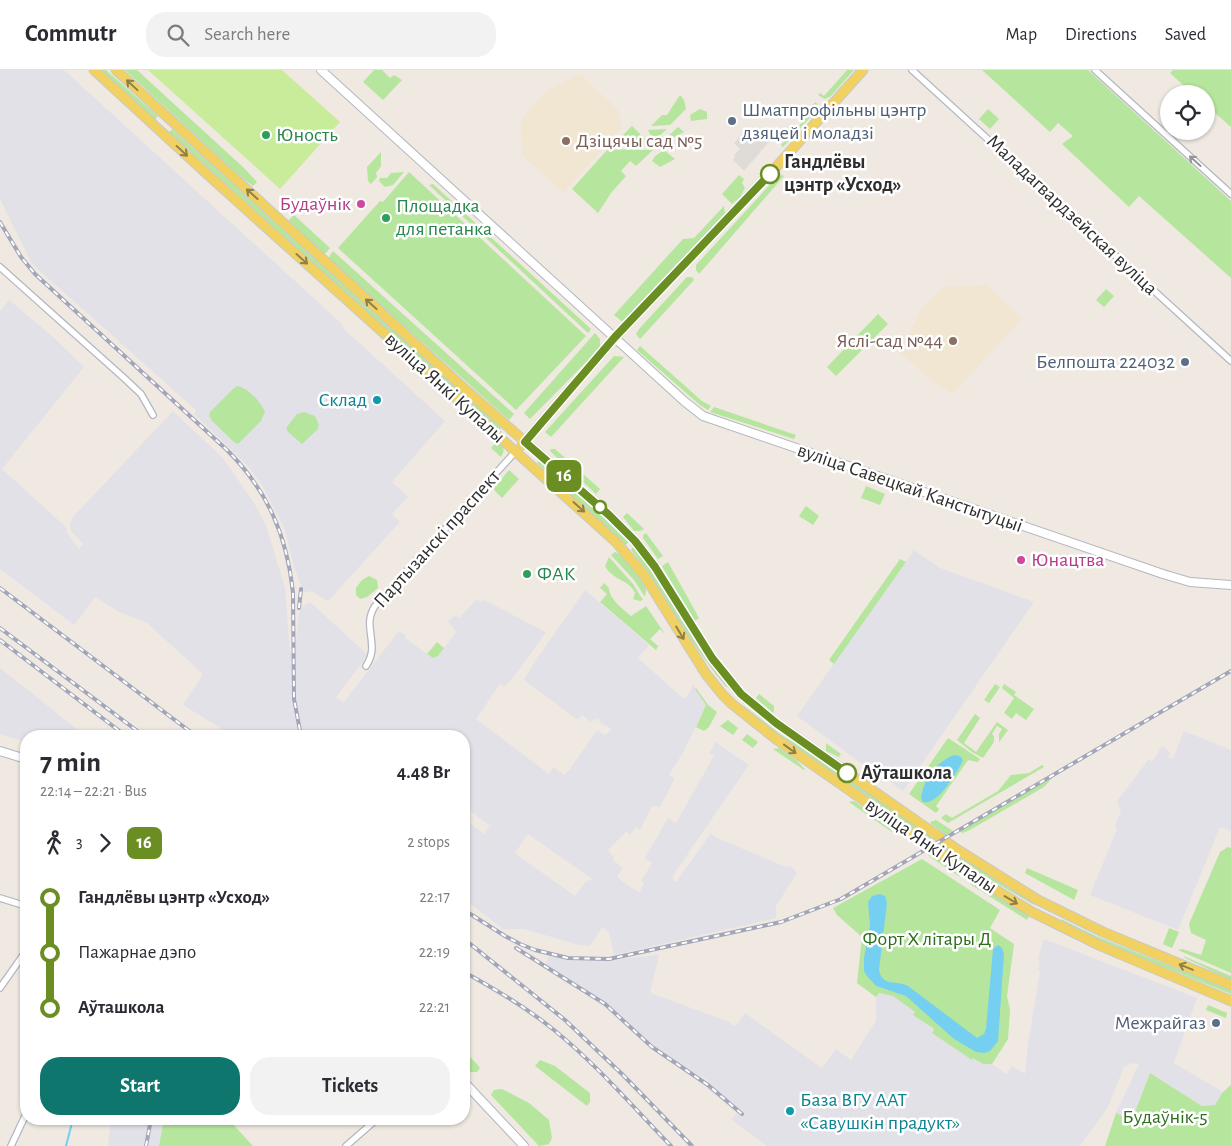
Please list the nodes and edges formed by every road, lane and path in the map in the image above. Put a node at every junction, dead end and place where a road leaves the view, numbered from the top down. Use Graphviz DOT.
graph roads {
  1 [pos="94,70"];
  2 [pos="116,70"];
  3 [pos="320,70"];
  4 [pos="864,70"];
  5 [pos="912,70"];
  6 [pos="1095,70"];
  7 [pos="169,118"];
  8 [pos="159,130"];
  9 [pos="1231,194"];
  10 [pos="0,267"];
  11 [pos="615,337"];
  12 [pos="1231,361"];
  13 [pos="153,415"];
  14 [pos="525,442"];
  15 [pos="516,451"];
  16 [pos="1231,585"];
  17 [pos="366,666"];
  18 [pos="741,694"];
  19 [pos="732,704"];
  20 [pos="0,751"];
  21 [pos="20,757"];
  22 [pos="0,898"];
  23 [pos="20,904"];
  24 [pos="1050,907"];
  25 [pos="1043,919"];
  26 [pos="20,960"];
  27 [pos="1231,985"];
  28 [pos="0,988"];
  29 [pos="1231,1001"];
  30 [pos="470,1088"];
  31 [pos="21,1125"];
  32 [pos="370,1125"];
  33 [pos="11,1146"];
  34 [pos="346,1146"];
  35 [pos="524,1146"];
  1 -- 8 [label="main road, вуліца Янкі Купалы"];
  7 -- 2 [label="main road, вуліца Янкі Купалы, one-way"];
  3 -- 11 [label="main road, вуліца Савецкай Канстытуцыі"];
  4 -- 11 [label="main road, Партызанскі праспект"];
  5 -- 12 [label="street, Маладагвардзейская вуліца"];
  9 -- 6 [label="street, one-way"];
  7 -- 8 [label="main road"];
  14 -- 7 [label="main road, вуліца Янкі Купалы, one-way"];
  8 -- 15 [label="main road, вуліца Янкі Купалы, one-way"];
  10 -- 13 [label="street"];
  11 -- 14 [label="main road, Партызанскі праспект"];
  11 -- 16 [label="main road, вуліца Савецкай Канстытуцыі"];
  14 -- 15 [label="main road, Партызанскі праспект"];
  14 -- 18 [label="main road, вуліца Янкі Купалы"];
  15 -- 17 [label="street, Партызанскі праспект"];
  15 -- 19 [label="main road, вуліца Янкі Купалы, one-way"];
  18 -- 19 [label="main road"];
  18 -- 24 [label="main road, вуліца Янкі Купалы"];
  19 -- 25 [label="main road, вуліца Янкі Купалы, one-way"];
  20 -- 21 [label="main road"];
  22 -- 23 [label="street"];
  24 -- 25 [label="main road"];
  27 -- 24 [label="main road, вуліца Янкі Купалы, one-way"];
  25 -- 29 [label="main road, вуліца Янкі Купалы"];
  26 -- 28 [label="street"];
  30 -- 35 [label="main road"];
  31 -- 33 [label="street"];
  32 -- 34 [label="street"];
}
